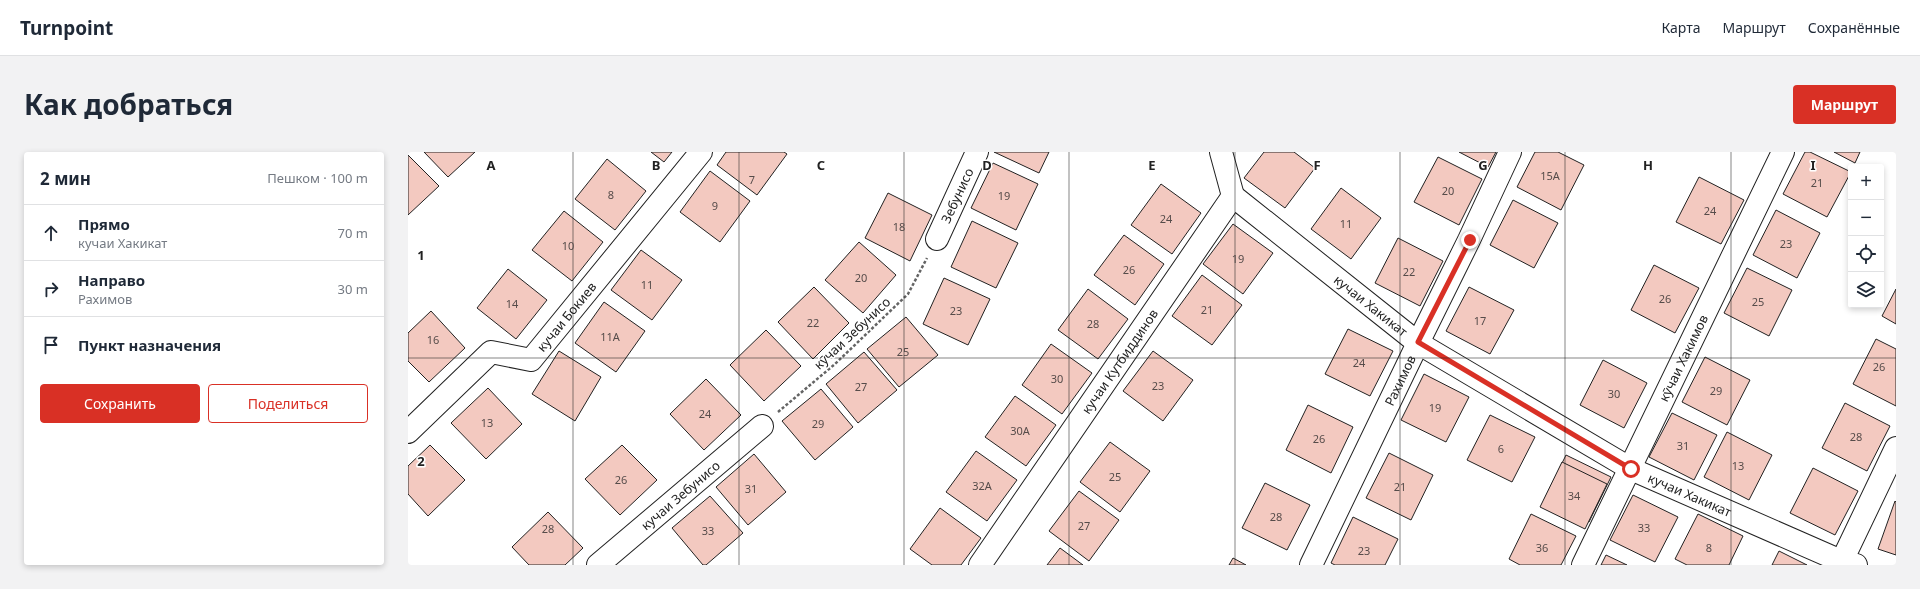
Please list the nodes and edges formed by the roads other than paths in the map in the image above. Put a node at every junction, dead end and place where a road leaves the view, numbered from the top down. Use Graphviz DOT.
graph roads {
  1 [pos="701,152"];
  2 [pos="977,152"];
  3 [pos="1222,152"];
  4 [pos="1510,152"];
  5 [pos="1783,152"];
  6 [pos="1233,196"];
  7 [pos="937,239"];
  8 [pos="1418,342"];
  9 [pos="762,426"];
  10 [pos="408,432"];
  11 [pos="1896,448"];
  12 [pos="1631,469"];
  13 [pos="1846,564"];
  14 [pos="598,565"];
  15 [pos="980,565"];
  16 [pos="1311,565"];
  17 [pos="1583,565"];
  1 -- 10 [label="street, кучаи Бокиев"];
  2 -- 7 [label="street, Зебунисо"];
  3 -- 6 [label="street"];
  4 -- 8 [label="street, Рахимов"];
  5 -- 12 [label="street, кӯчаи Хакимов"];
  6 -- 8 [label="street, кучаи Хакикат"];
  6 -- 15 [label="street, кучаи Кутбиддинов"];
  8 -- 12 [label="street, кучаи Хакикат"];
  8 -- 16 [label="street, Рахимов"];
  9 -- 14 [label="street, кучаи Зебунисо"];
  11 -- 13 [label="street"];
  12 -- 13 [label="street, кучаи Хакикат"];
  12 -- 17 [label="street, кӯчаи Хакимов"];
}
